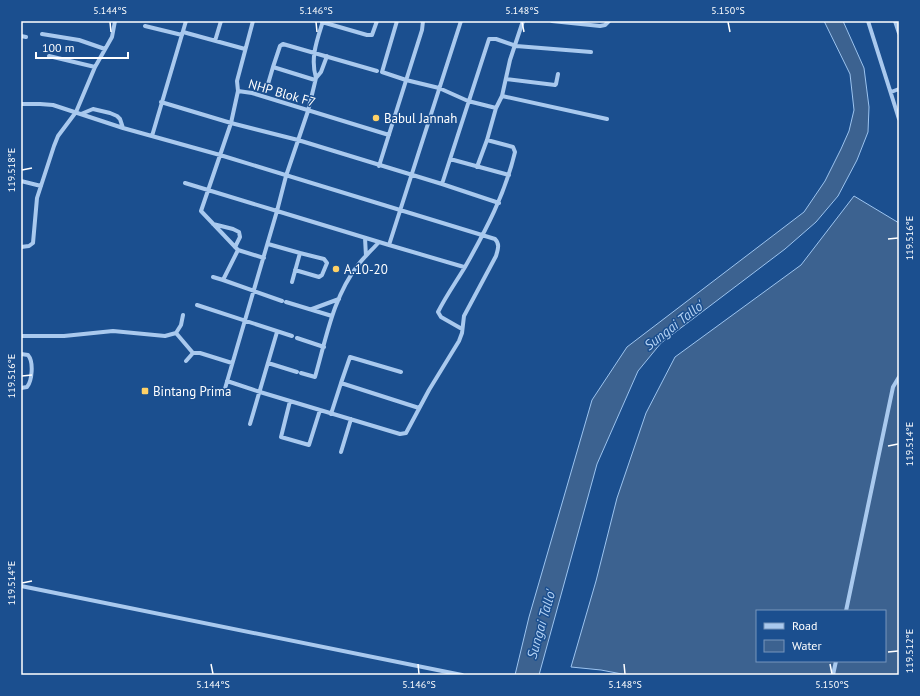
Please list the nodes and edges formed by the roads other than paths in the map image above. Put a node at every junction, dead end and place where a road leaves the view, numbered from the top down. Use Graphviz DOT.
graph roads {
  1 [pos="115,21"];
  2 [pos="186,21"];
  3 [pos="221,21"];
  4 [pos="253,21"];
  5 [pos="323,21"];
  6 [pos="377,21"];
  7 [pos="397,21"];
  8 [pos="422,21"];
  9 [pos="461,21"];
  10 [pos="523,21"];
  11 [pos="552,21"];
  12 [pos="609,21"];
  13 [pos="868,21"];
  14 [pos="895,21"];
  15 [pos="580,22"];
  16 [pos="145,26"];
  17 [pos="899,32"];
  18 [pos="183,33"];
  19 [pos="42,34"];
  20 [pos="215,41"];
  21 [pos="516,46"];
  22 [pos="105,48"];
  23 [pos="245,49"];
  24 [pos="591,52"];
  25 [pos="314,53"];
  26 [pos="48,56"];
  27 [pos="327,56"];
  28 [pos="95,67"];
  29 [pos="273,67"];
  30 [pos="379,71"];
  31 [pos="558,74"];
  32 [pos="316,79"];
  33 [pos="506,79"];
  34 [pos="406,80"];
  35 [pos="268,84"];
  36 [pos="439,88"];
  37 [pos="899,89"];
  38 [pos="238,91"];
  39 [pos="891,92"];
  40 [pos="502,96"];
  41 [pos="468,101"];
  42 [pos="162,102"];
  43 [pos="21,104"];
  44 [pos="496,108"];
  45 [pos="308,110"];
  46 [pos="76,112"];
  47 [pos="81,114"];
  48 [pos="607,119"];
  49 [pos="899,119"];
  50 [pos="231,123"];
  51 [pos="123,128"];
  52 [pos="389,134"];
  53 [pos="152,136"];
  54 [pos="298,140"];
  55 [pos="487,140"];
  56 [pos="220,155"];
  57 [pos="450,159"];
  58 [pos="379,166"];
  59 [pos="477,166"];
  60 [pos="509,175"];
  61 [pos="286,176"];
  62 [pos="412,176"];
  63 [pos="21,181"];
  64 [pos="185,183"];
  65 [pos="442,184"];
  66 [pos="41,186"];
  67 [pos="207,190"];
  68 [pos="498,205"];
  69 [pos="401,210"];
  70 [pos="277,211"];
  71 [pos="212,224"];
  72 [pos="483,235"];
  73 [pos="365,238"];
  74 [pos="379,242"];
  75 [pos="268,244"];
  76 [pos="389,245"];
  77 [pos="21,247"];
  78 [pos="237,249"];
  79 [pos="300,253"];
  80 [pos="366,256"];
  81 [pos="264,258"];
  82 [pos="464,267"];
  83 [pos="295,270"];
  84 [pos="213,277"];
  85 [pos="223,280"];
  86 [pos="292,282"];
  87 [pos="254,292"];
  88 [pos="339,299"];
  89 [pos="197,305"];
  90 [pos="312,309"];
  91 [pos="183,315"];
  92 [pos="332,316"];
  93 [pos="246,322"];
  94 [pos="462,329"];
  95 [pos="277,332"];
  96 [pos="176,333"];
  97 [pos="21,336"];
  98 [pos="324,347"];
  99 [pos="193,353"];
  100 [pos="21,354"];
  101 [pos="344,356"];
  102 [pos="350,357"];
  103 [pos="186,361"];
  104 [pos="232,363"];
  105 [pos="268,363"];
  106 [pos="401,372"];
  107 [pos="899,377"];
  108 [pos="227,381"];
  109 [pos="341,383"];
  110 [pos="21,388"];
  111 [pos="224,392"];
  112 [pos="260,392"];
  113 [pos="290,401"];
  114 [pos="419,408"];
  115 [pos="320,410"];
  116 [pos="331,414"];
  117 [pos="351,419"];
  118 [pos="250,424"];
  119 [pos="341,452"];
  120 [pos="21,586"];
  121 [pos="846,610"];
  122 [pos="836,662"];
  123 [pos="462,675"];
  124 [pos="833,675"];
  1 -- 22 [label="street"];
  2 -- 18 [label="street"];
  3 -- 20 [label="street"];
  4 -- 23 [label="street, NHP Blok F7"];
  5 -- 6 [label="street"];
  5 -- 25 [label="street"];
  7 -- 30 [label="street"];
  8 -- 34 [label="street"];
  9 -- 36 [label="street"];
  10 -- 21 [label="street"];
  11 -- 15 [label="street"];
  12 -- 15 [label="street"];
  13 -- 39 [label="street"];
  14 -- 17 [label="street"];
  16 -- 18 [label="street"];
  18 -- 20 [label="street"];
  18 -- 42 [label="street"];
  19 -- 22 [label="street"];
  20 -- 23 [label="street"];
  21 -- 24 [label="street"];
  21 -- 33 [label="street"];
  21 -- 41 [label="street"];
  22 -- 28 [label="street"];
  23 -- 38 [label="street, NHP Blok F7"];
  25 -- 27 [label="street"];
  25 -- 29 [label="street"];
  25 -- 32 [label="street"];
  26 -- 28 [label="street"];
  27 -- 30 [label="street"];
  27 -- 32 [label="street"];
  28 -- 46 [label="street"];
  29 -- 32 [label="street"];
  29 -- 35 [label="street"];
  30 -- 34 [label="street"];
  31 -- 33 [label="street"];
  32 -- 45 [label="street"];
  33 -- 40 [label="street"];
  34 -- 36 [label="street"];
  34 -- 52 [label="street"];
  36 -- 41 [label="street"];
  36 -- 62 [label="street"];
  37 -- 39 [label="street"];
  38 -- 45 [label="street, NHP Blok F7"];
  38 -- 50 [label="street"];
  39 -- 49 [label="street"];
  40 -- 44 [label="street"];
  40 -- 48 [label="street"];
  41 -- 44 [label="street"];
  41 -- 57 [label="street"];
  42 -- 50 [label="street"];
  42 -- 53 [label="street"];
  43 -- 46 [label="street"];
  44 -- 55 [label="street"];
  45 -- 52 [label="street, NHP Blok F7"];
  45 -- 54 [label="street"];
  46 -- 47 [label="street"];
  46 -- 66 [label="street"];
  47 -- 51 [label="street"];
  47 -- 51 [label="street"];
  50 -- 54 [label="street"];
  50 -- 56 [label="street"];
  51 -- 53 [label="street"];
  52 -- 58 [label="street"];
  53 -- 56 [label="street"];
  54 -- 58 [label="street"];
  54 -- 61 [label="street"];
  55 -- 59 [label="street"];
  55 -- 60 [label="street"];
  56 -- 61 [label="street"];
  56 -- 67 [label="street"];
  57 -- 59 [label="street"];
  57 -- 65 [label="street"];
  58 -- 62 [label="street"];
  59 -- 60 [label="street"];
  60 -- 68 [label="street"];
  61 -- 69 [label="street"];
  61 -- 70 [label="street"];
  62 -- 65 [label="street"];
  62 -- 69 [label="street"];
  63 -- 66 [label="street"];
  64 -- 67 [label="street"];
  65 -- 68 [label="street"];
  66 -- 77 [label="street"];
  67 -- 70 [label="street"];
  67 -- 71 [label="street"];
  68 -- 72 [label="street"];
  69 -- 72 [label="street"];
  69 -- 76 [label="street"];
  70 -- 73 [label="street"];
  70 -- 75 [label="street"];
  71 -- 78 [label="street"];
  71 -- 78 [label="street"];
  72 -- 82 [label="street"];
  72 -- 94 [label="street"];
  73 -- 74 [label="street"];
  73 -- 80 [label="street"];
  74 -- 76 [label="street"];
  74 -- 80 [label="street"];
  75 -- 79 [label="street"];
  75 -- 81 [label="street"];
  76 -- 82 [label="street"];
  78 -- 81 [label="street"];
  78 -- 85 [label="street"];
  79 -- 83 [label="street"];
  79 -- 83 [label="street"];
  80 -- 88 [label="street"];
  81 -- 87 [label="street"];
  82 -- 94 [label="street"];
  83 -- 86 [label="street"];
  84 -- 85 [label="street"];
  85 -- 87 [label="street"];
  87 -- 90 [label="street"];
  87 -- 93 [label="street"];
  88 -- 90 [label="street"];
  88 -- 92 [label="street"];
  89 -- 93 [label="street"];
  90 -- 92 [label="street"];
  91 -- 96 [label="street"];
  92 -- 98 [label="street"];
  93 -- 95 [label="street"];
  93 -- 104 [label="street"];
  94 -- 114 [label="street"];
  95 -- 98 [label="street"];
  95 -- 105 [label="street"];
  96 -- 97 [label="street"];
  96 -- 99 [label="street"];
  98 -- 105 [label="street"];
  99 -- 103 [label="street"];
  99 -- 104 [label="street"];
  100 -- 110 [label="street"];
  101 -- 102 [label="street"];
  102 -- 106 [label="street"];
  102 -- 109 [label="street"];
  104 -- 108 [label="street"];
  105 -- 112 [label="street"];
  107 -- 121 [label="street"];
  108 -- 111 [label="street"];
  108 -- 112 [label="street"];
  109 -- 114 [label="street"];
  109 -- 116 [label="street"];
  112 -- 113 [label="street"];
  112 -- 118 [label="street"];
  113 -- 115 [label="street"];
  113 -- 115 [label="street"];
  114 -- 117 [label="street"];
  115 -- 116 [label="street"];
  116 -- 117 [label="street"];
  117 -- 119 [label="street"];
  120 -- 123 [label="street"];
  122 -- 124 [label="street"];
}
